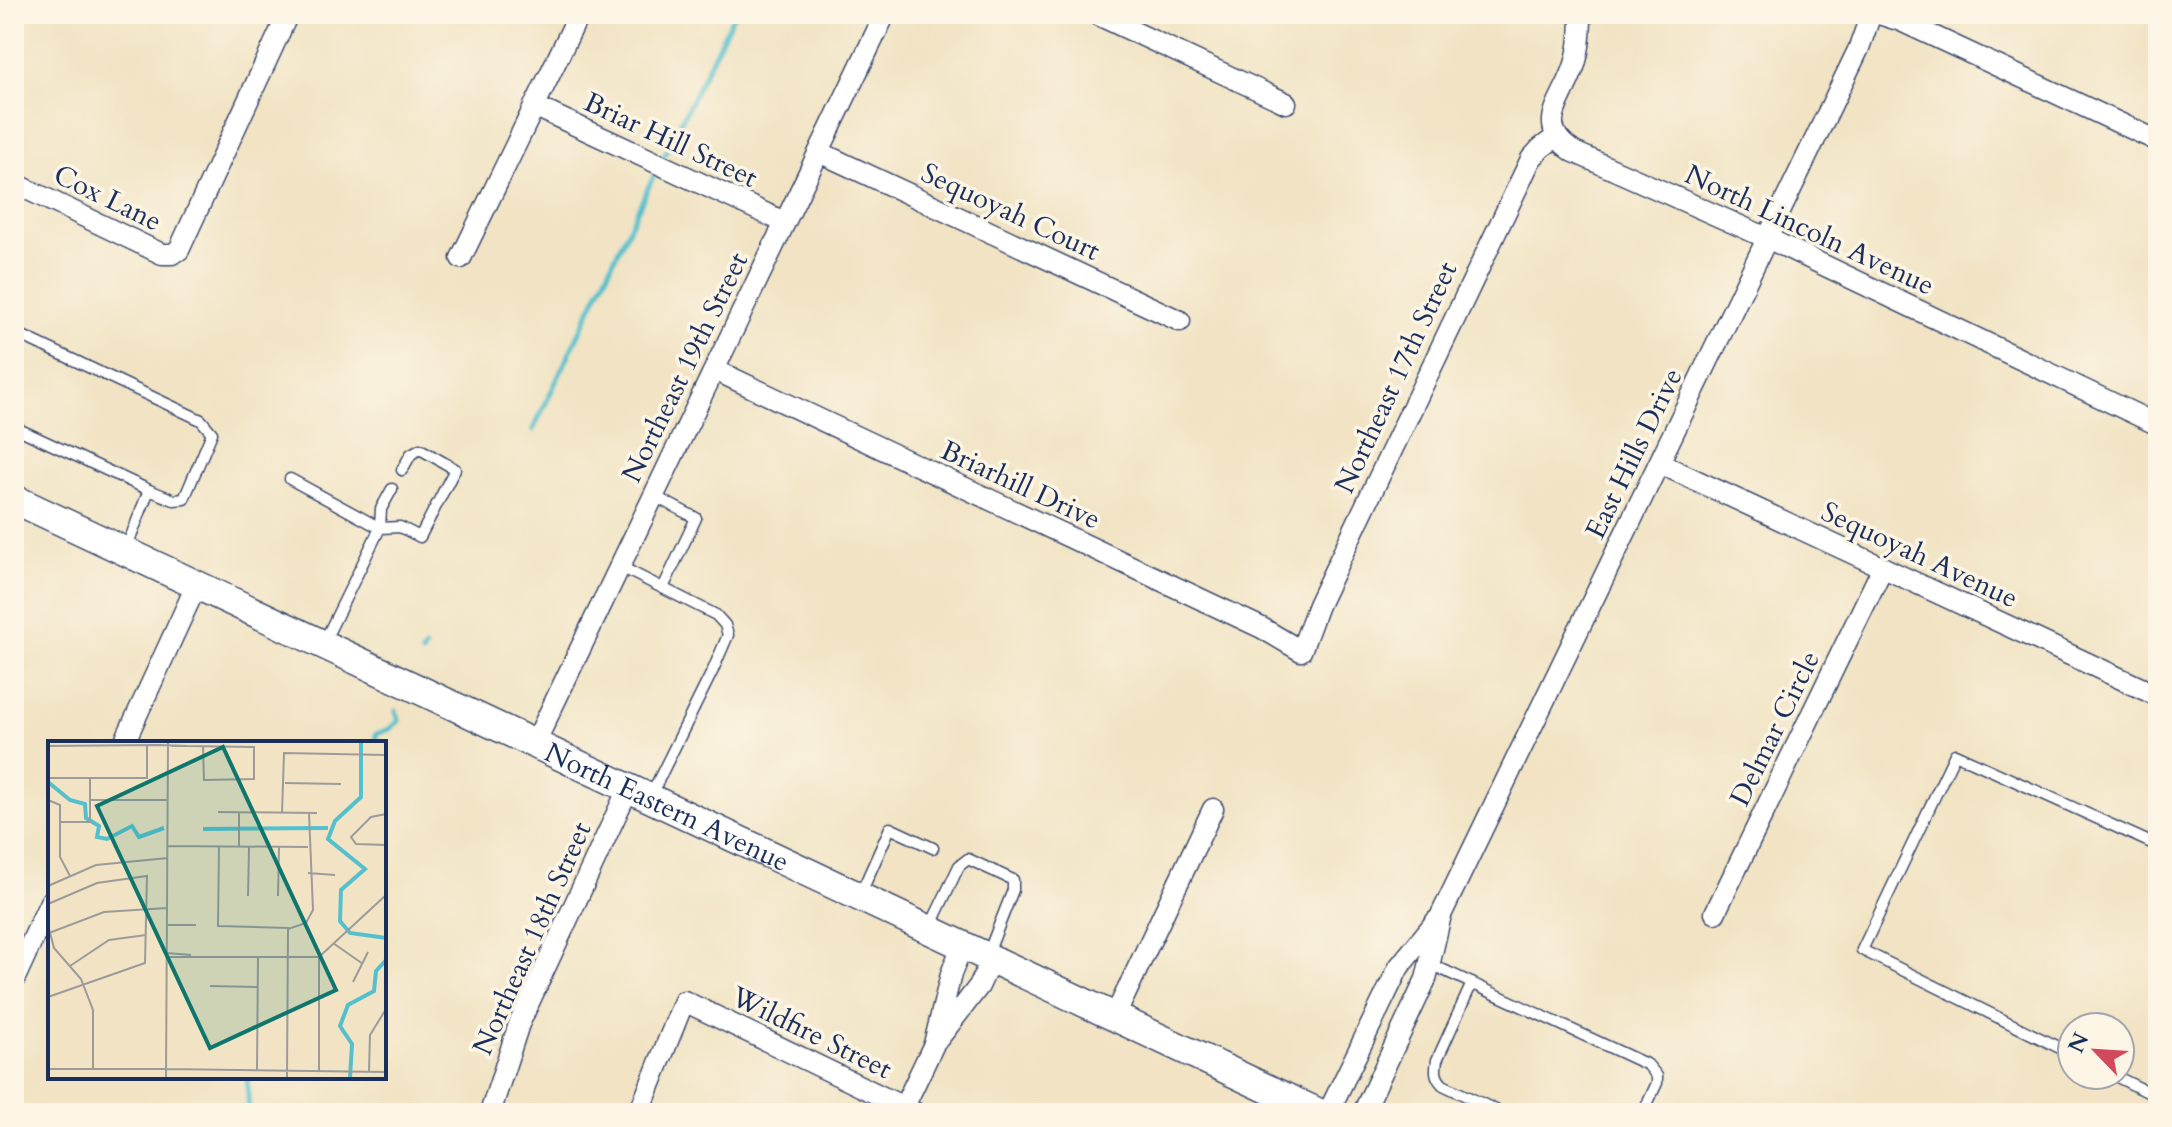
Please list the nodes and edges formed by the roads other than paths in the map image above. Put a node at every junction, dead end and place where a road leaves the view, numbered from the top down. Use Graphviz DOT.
graph roads {
  1 [pos="288,14"];
  2 [pos="579,14"];
  3 [pos="885,14"];
  4 [pos="1096,14"];
  5 [pos="1581,14"];
  6 [pos="1871,14"];
  7 [pos="1879,14"];
  8 [pos="1286,103"];
  9 [pos="534,106"];
  10 [pos="1556,137"];
  11 [pos="2158,141"];
  12 [pos="819,152"];
  13 [pos="14,183"];
  14 [pos="784,222"];
  15 [pos="1767,238"];
  16 [pos="461,258"];
  17 [pos="1180,321"];
  18 [pos="14,332"];
  19 [pos="715,370"];
  20 [pos="2158,425"];
  21 [pos="14,427"];
  22 [pos="1659,463"];
  23 [pos="402,470"];
  24 [pos="290,479"];
  25 [pos="392,489"];
  26 [pos="149,490"];
  27 [pos="654,496"];
  28 [pos="14,499"];
  29 [pos="380,528"];
  30 [pos="126,551"];
  31 [pos="619,566"];
  32 [pos="1883,567"];
  33 [pos="197,584"];
  34 [pos="663,588"];
  35 [pos="323,644"];
  36 [pos="1301,651"];
  37 [pos="2158,696"];
  38 [pos="125,741"];
  39 [pos="535,743"];
  40 [pos="640,792"];
  41 [pos="1213,809"];
  42 [pos="2158,846"];
  43 [pos="933,848"];
  44 [pos="859,897"];
  45 [pos="48,912"];
  46 [pos="1715,913"];
  47 [pos="1441,915"];
  48 [pos="928,930"];
  49 [pos="41,945"];
  50 [pos="1410,954"];
  51 [pos="980,955"];
  52 [pos="1430,963"];
  53 [pos="14,980"];
  54 [pos="1472,983"];
  55 [pos="1114,1018"];
  56 [pos="934,1044"];
  57 [pos="2056,1046"];
  58 [pos="2136,1086"];
  59 [pos="2158,1097"];
  60 [pos="1477,1101"];
  61 [pos="907,1111"];
  62 [pos="490,1113"];
  63 [pos="639,1113"];
  64 [pos="1319,1113"];
  65 [pos="1328,1113"];
  66 [pos="1363,1113"];
  67 [pos="1472,1113"];
  68 [pos="1502,1113"];
  69 [pos="1643,1113"];
  1 -- 13 [label="street, Cox Lane"];
  2 -- 9 [label="street"];
  3 -- 12 [label="street, Northeast 19th Street"];
  4 -- 8 [label="street"];
  5 -- 10 [label="street"];
  6 -- 15 [label="street, East Hills Drive"];
  7 -- 11 [label="street"];
  9 -- 14 [label="street, Briar Hill Street"];
  9 -- 16 [label="street"];
  10 -- 15 [label="street, North Lincoln Avenue"];
  10 -- 36 [label="street, Northeast 17th Street"];
  12 -- 14 [label="street, Northeast 19th Street"];
  12 -- 17 [label="street, Sequoyah Court"];
  14 -- 19 [label="street, Northeast 19th Street"];
  15 -- 20 [label="street, North Lincoln Avenue"];
  15 -- 22 [label="street, East Hills Drive"];
  18 -- 26 [label="lane"];
  19 -- 27 [label="street, Northeast 19th Street"];
  19 -- 36 [label="street, Briarhill Drive"];
  21 -- 26 [label="lane"];
  22 -- 32 [label="street, Sequoyah Avenue"];
  22 -- 47 [label="street, East Hills Drive"];
  23 -- 29 [label="lane"];
  24 -- 29 [label="lane"];
  25 -- 29 [label="lane"];
  26 -- 30 [label="lane"];
  27 -- 31 [label="street, Northeast 19th Street"];
  27 -- 34 [label="lane"];
  28 -- 30 [label="main road, North Eastern Avenue"];
  29 -- 35 [label="lane"];
  30 -- 33 [label="main road, North Eastern Avenue"];
  31 -- 34 [label="lane"];
  31 -- 39 [label="street, Northeast 19th Street"];
  32 -- 37 [label="street, Sequoyah Avenue"];
  32 -- 46 [label="street, Delmar Circle"];
  33 -- 35 [label="main road, North Eastern Avenue"];
  33 -- 38 [label="street"];
  34 -- 40 [label="lane"];
  35 -- 39 [label="main road, North Eastern Avenue"];
  39 -- 40 [label="main road, North Eastern Avenue"];
  40 -- 44 [label="main road, North Eastern Avenue"];
  40 -- 62 [label="street, Northeast 18th Street"];
  41 -- 55 [label="street"];
  42 -- 57 [label="lane"];
  43 -- 44 [label="lane"];
  44 -- 48 [label="main road, North Eastern Avenue"];
  45 -- 49 [label="street"];
  47 -- 50 [label="street, East Hills Drive"];
  47 -- 52 [label="street, East Hills Drive"];
  48 -- 51 [label="main road, North Eastern Avenue"];
  48 -- 51 [label="lane"];
  49 -- 53 [label="street"];
  50 -- 52 [label="lane"];
  50 -- 65 [label="street, East Hills Drive"];
  51 -- 55 [label="main road, North Eastern Avenue"];
  51 -- 56 [label="street"];
  51 -- 56 [label="street"];
  52 -- 54 [label="lane"];
  52 -- 66 [label="street, East Hills Drive"];
  54 -- 60 [label="lane"];
  54 -- 69 [label="lane"];
  55 -- 64 [label="main road, North Eastern Avenue"];
  56 -- 61 [label="street"];
  58 -- 59 [label="lane"];
  60 -- 67 [label="lane"];
  60 -- 68 [label="lane"];
  61 -- 63 [label="street, Wildfire Street"];
}
